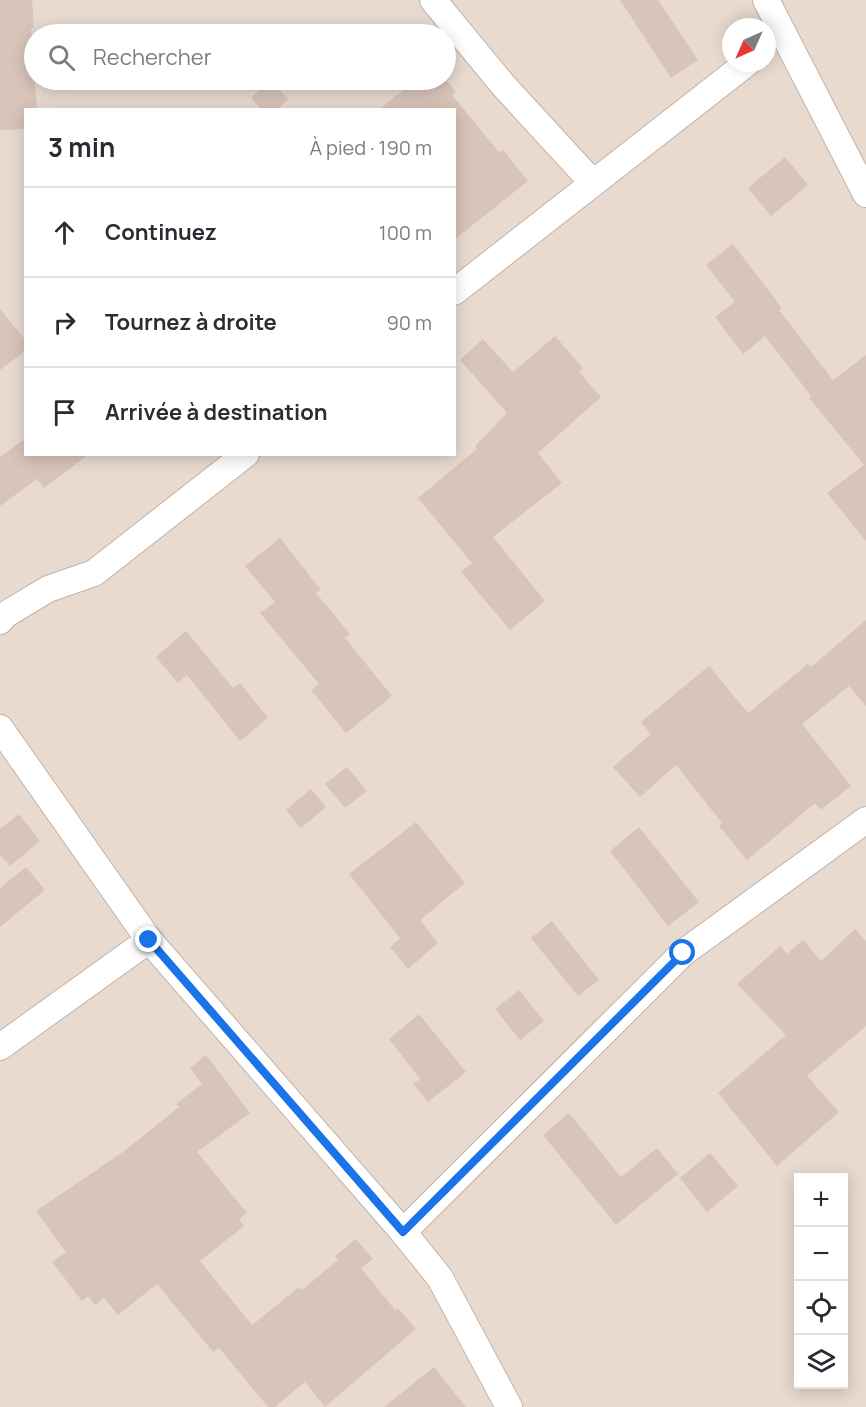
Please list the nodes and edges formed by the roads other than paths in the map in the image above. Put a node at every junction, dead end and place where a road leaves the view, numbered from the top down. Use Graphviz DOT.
graph roads {
  1 [pos="433,0"];
  2 [pos="765,0"];
  3 [pos="769,18"];
  4 [pos="453,24"];
  5 [pos="456,28"];
  6 [pos="776,43"];
  7 [pos="735,72"];
  8 [pos="593,183"];
  9 [pos="866,194"];
  10 [pos="456,290"];
  11 [pos="243,456"];
  12 [pos="0,621"];
  13 [pos="0,728"];
  14 [pos="866,820"];
  15 [pos="149,940"];
  16 [pos="0,1047"];
  17 [pos="403,1232"];
  18 [pos="509,1407"];
  1 -- 4 [label="street"];
  2 -- 3 [label="street"];
  5 -- 8 [label="street"];
  6 -- 9 [label="street"];
  7 -- 8 [label="street"];
  8 -- 10 [label="street"];
  11 -- 12 [label="street"];
  13 -- 15 [label="street"];
  14 -- 17 [label="street"];
  15 -- 16 [label="street"];
  15 -- 17 [label="street"];
  17 -- 18 [label="street"];
}
